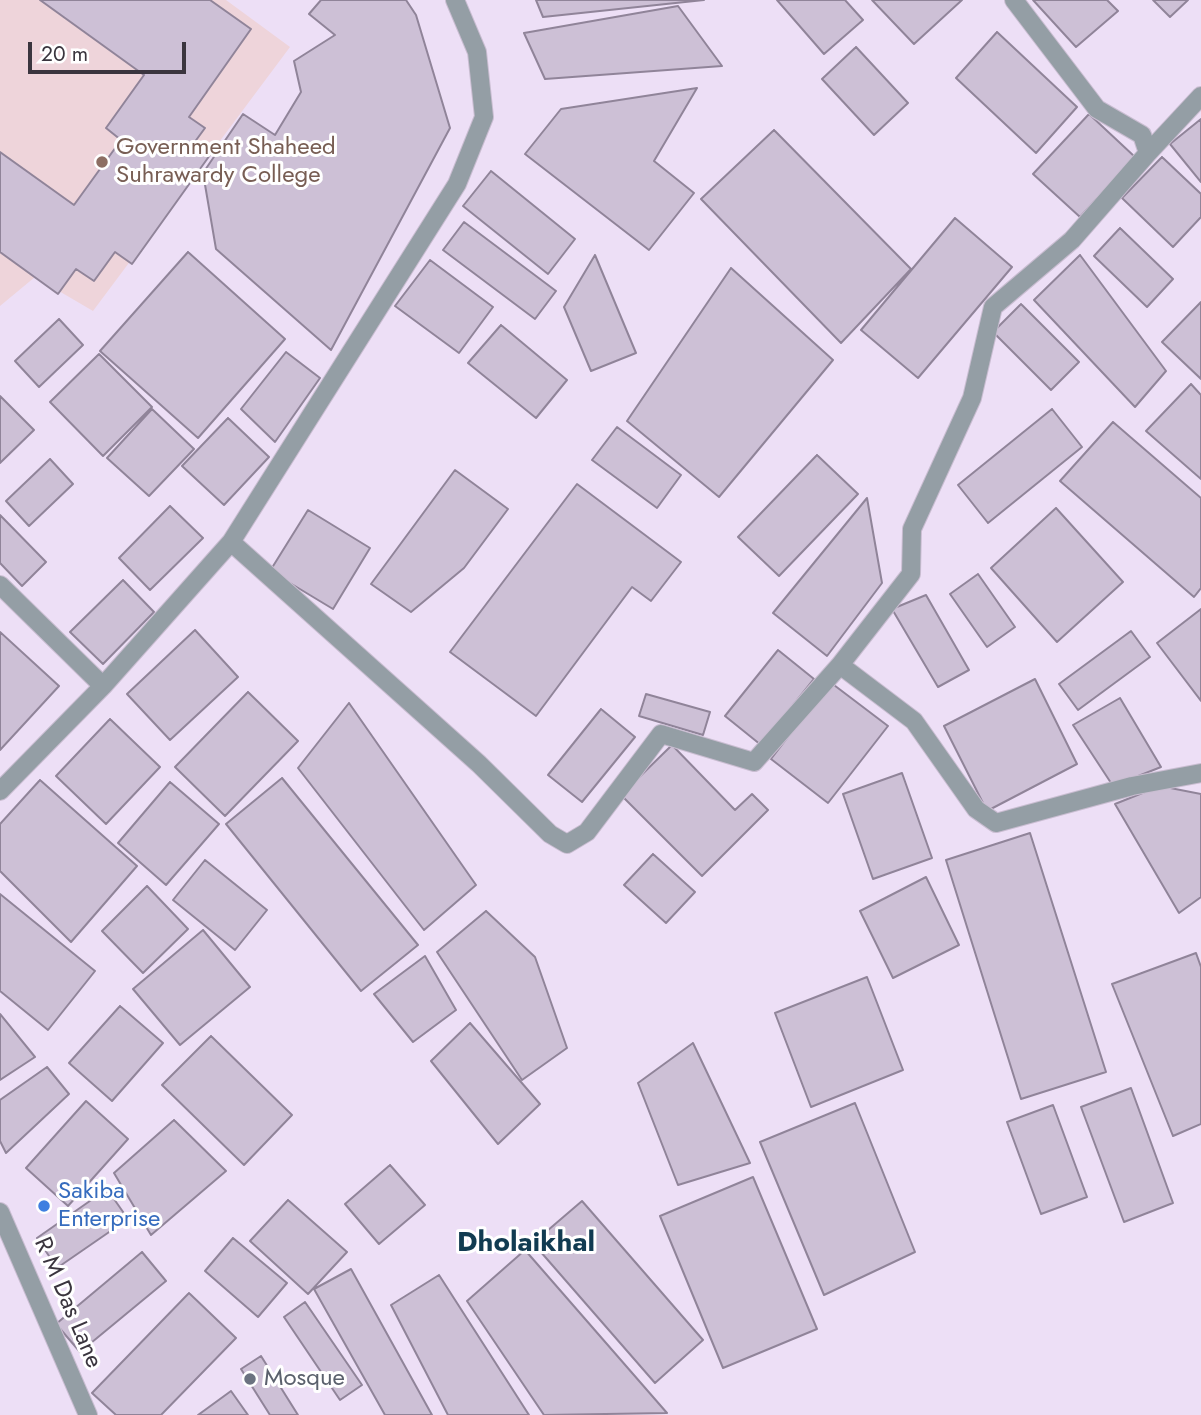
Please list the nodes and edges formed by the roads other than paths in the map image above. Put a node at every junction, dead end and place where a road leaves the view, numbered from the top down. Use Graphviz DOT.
graph roads {
  1 [pos="455,0"];
  2 [pos="1014,0"];
  3 [pos="1201,96"];
  4 [pos="1148,153"];
  5 [pos="231,542"];
  6 [pos="0,585"];
  7 [pos="840,665"];
  8 [pos="103,686"];
  9 [pos="1201,773"];
  10 [pos="0,791"];
  11 [pos="0,1212"];
  12 [pos="88,1415"];
  1 -- 5 [label="street"];
  2 -- 4 [label="street"];
  3 -- 4 [label="street"];
  4 -- 7 [label="street"];
  5 -- 7 [label="street"];
  5 -- 8 [label="street"];
  6 -- 8 [label="street"];
  7 -- 9 [label="street"];
  8 -- 10 [label="street"];
  11 -- 12 [label="street, R M Das Lane"];
}
